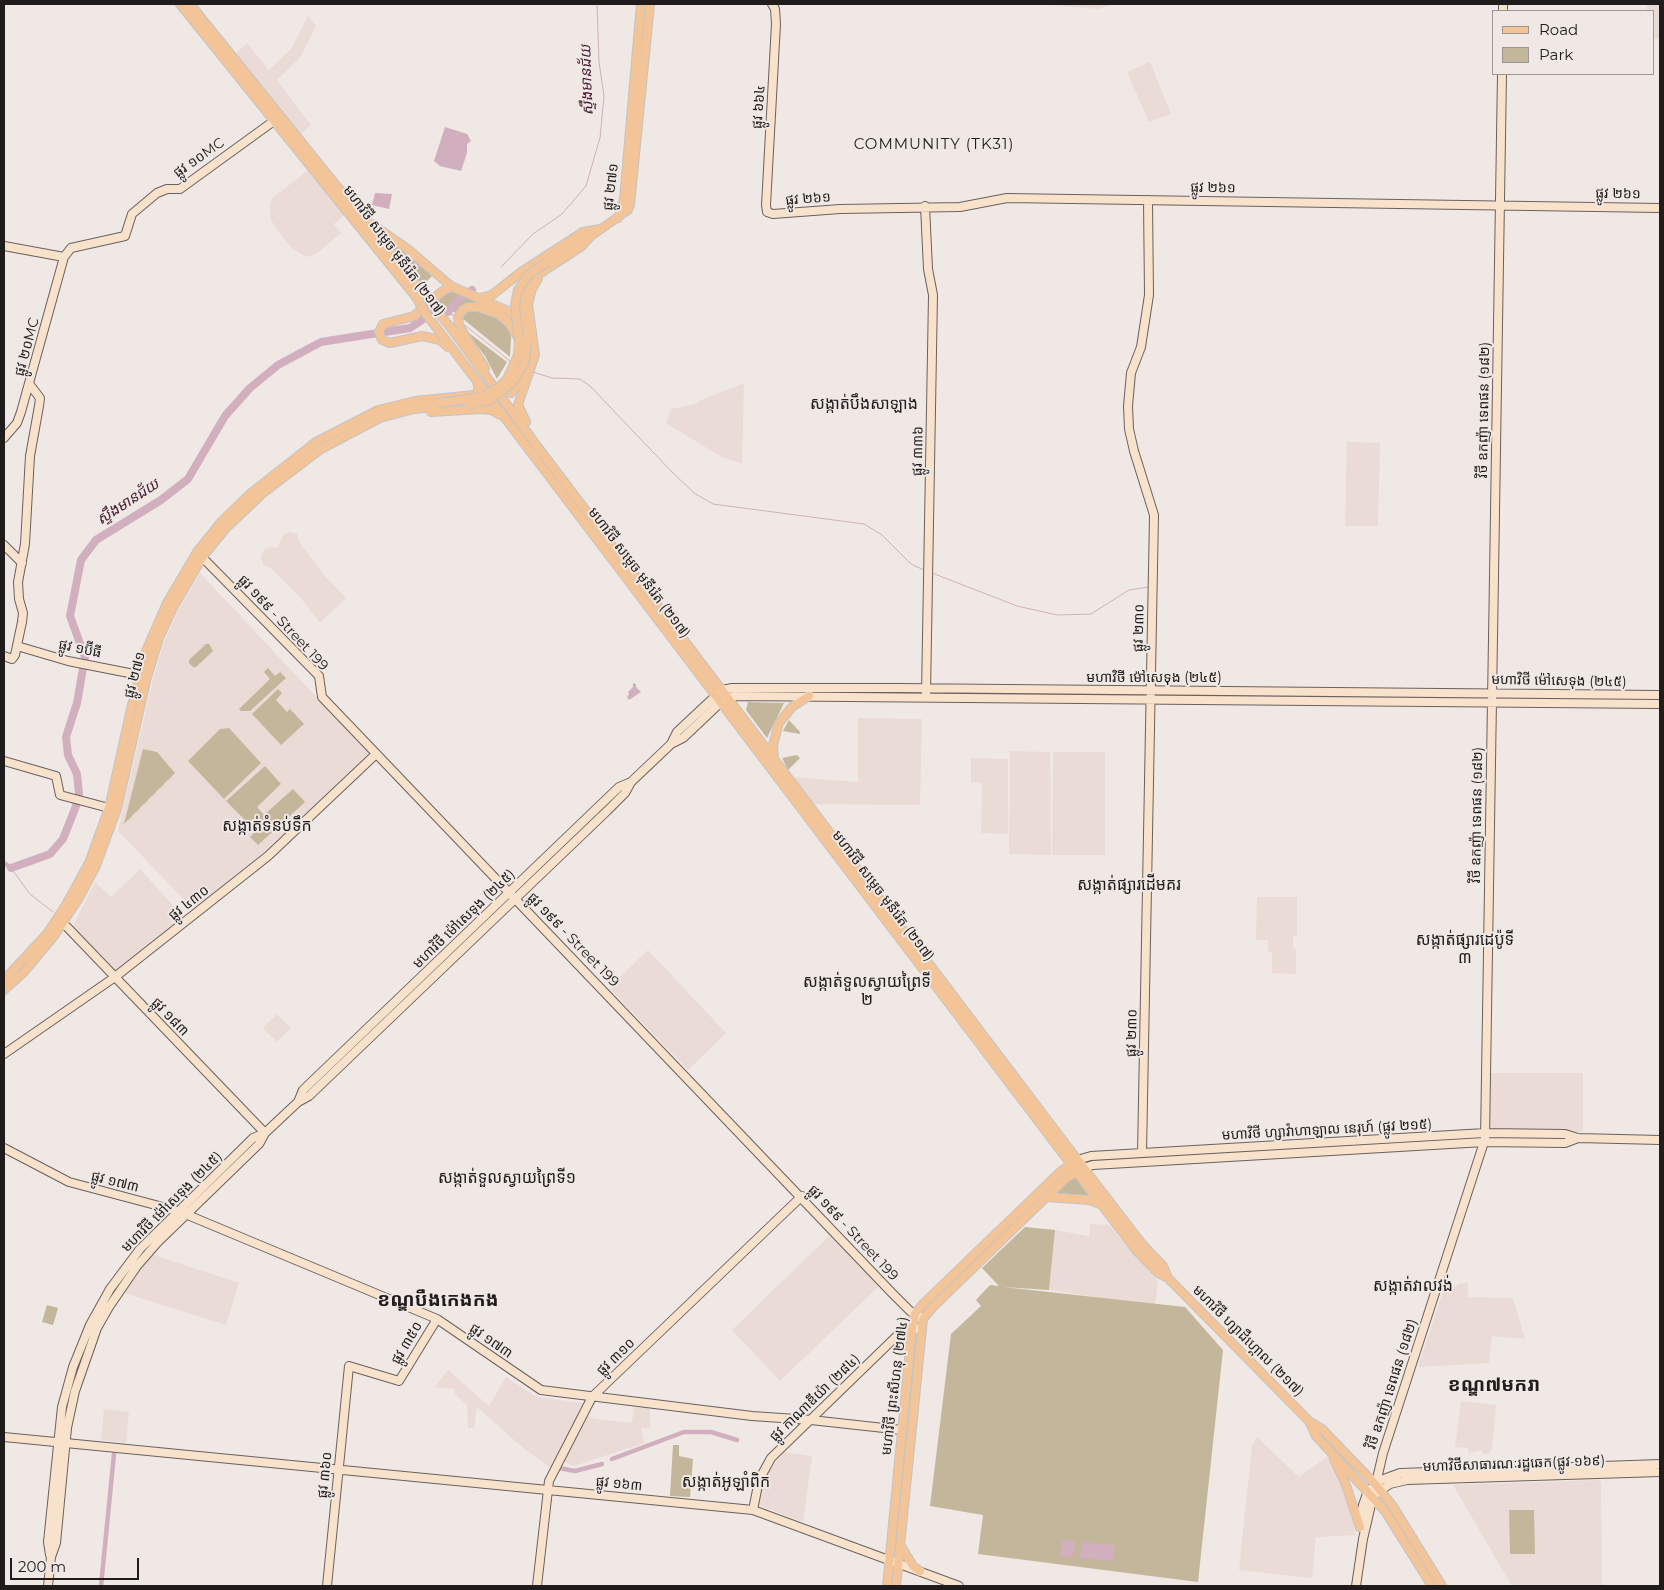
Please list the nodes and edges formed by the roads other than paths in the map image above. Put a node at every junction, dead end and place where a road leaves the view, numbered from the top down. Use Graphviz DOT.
graph roads {
  1 [pos="180,4"];
  2 [pos="190,4"];
  3 [pos="641,4"];
  4 [pos="650,4"];
  5 [pos="772,4"];
  6 [pos="1502,75"];
  7 [pos="278,118"];
  8 [pos="1148,200"];
  9 [pos="1500,205"];
  10 [pos="925,206"];
  11 [pos="1660,208"];
  12 [pos="767,212"];
  13 [pos="618,218"];
  14 [pos="366,220"];
  15 [pos="602,229"];
  16 [pos="4,246"];
  17 [pos="64,257"];
  18 [pos="547,265"];
  19 [pos="454,288"];
  20 [pos="419,294"];
  21 [pos="474,297"];
  22 [pos="453,334"];
  23 [pos="526,337"];
  24 [pos="461,359"];
  25 [pos="477,380"];
  26 [pos="30,385"];
  27 [pos="488,388"];
  28 [pos="511,393"];
  29 [pos="368,420"];
  30 [pos="508,422"];
  31 [pos="4,438"];
  32 [pos="538,446"];
  33 [pos="4,545"];
  34 [pos="200,554"];
  35 [pos="22,563"];
  36 [pos="17,646"];
  37 [pos="8,657"];
  38 [pos="139,675"];
  39 [pos="926,688"];
  40 [pos="1151,691"];
  41 [pos="1492,692"];
  42 [pos="719,693"];
  43 [pos="1660,695"];
  44 [pos="809,696"];
  45 [pos="926,698"];
  46 [pos="1151,699"];
  47 [pos="724,700"];
  48 [pos="1492,702"];
  49 [pos="1660,704"];
  50 [pos="671,744"];
  51 [pos="376,754"];
  52 [pos="774,758"];
  53 [pos="4,761"];
  54 [pos="110,808"];
  55 [pos="513,896"];
  56 [pos="60,922"];
  57 [pos="115,978"];
  58 [pos="4,980"];
  59 [pos="4,990"];
  60 [pos="4,1054"];
  61 [pos="265,1133"];
  62 [pos="1485,1133"];
  63 [pos="1578,1138"];
  64 [pos="1660,1140"];
  65 [pos="1484,1142"];
  66 [pos="4,1148"];
  67 [pos="1142,1153"];
  68 [pos="1074,1162"];
  69 [pos="1080,1170"];
  70 [pos="216,1180"];
  71 [pos="802,1196"];
  72 [pos="1046,1198"];
  73 [pos="1100,1204"];
  74 [pos="178,1211"];
  75 [pos="187,1215"];
  76 [pos="1168,1278"];
  77 [pos="915,1314"];
  78 [pos="437,1319"];
  79 [pos="923,1319"];
  80 [pos="912,1328"];
  81 [pos="920,1329"];
  82 [pos="349,1366"];
  83 [pos="70,1389"];
  84 [pos="592,1397"];
  85 [pos="811,1420"];
  86 [pos="1309,1421"];
  87 [pos="902,1430"];
  88 [pos="4,1437"];
  89 [pos="62,1442"];
  90 [pos="1328,1448"];
  91 [pos="1383,1453"];
  92 [pos="1660,1464"];
  93 [pos="338,1470"];
  94 [pos="1660,1472"];
  95 [pos="1400,1473"];
  96 [pos="1378,1487"];
  97 [pos="547,1490"];
  98 [pos="1371,1494"];
  99 [pos="753,1510"];
  100 [pos="1360,1527"];
  101 [pos="1412,1536"];
  102 [pos="1363,1538"];
  103 [pos="900,1541"];
  104 [pos="1404,1541"];
  105 [pos="889,1560"];
  106 [pos="898,1563"];
  107 [pos="920,1572"];
  108 [pos="48,1586"];
  109 [pos="327,1586"];
  110 [pos="537,1586"];
  111 [pos="887,1586"];
  112 [pos="896,1586"];
  113 [pos="959,1586"];
  114 [pos="1356,1586"];
  115 [pos="1432,1586"];
  116 [pos="1442,1586"];
  1 -- 7 [label="main road, មហាវិថី សម្តេច មុនីរ៉េត (២១៧)"];
  2 -- 7 [label="main road, មហាវិថី សម្តេច មុនីរ៉េត (២១៧)"];
  3 -- 13 [label="main road, ផ្លូវ ២៧១"];
  4 -- 13 [label="main road, ផ្លូវ ២៧១"];
  5 -- 12 [label="street, ផ្លូវ ៦៦៤"];
  6 -- 9 [label="street, វិថី ឧកញ៉ា ទេពផន (១៨២)"];
  7 -- 14 [label="main road, មហាវិថី សម្តេច មុនីរ៉េត (២១៧)"];
  7 -- 17 [label="street, ផ្លូវ ១០MC"];
  7 -- 20 [label="main road, មហាវិថី សម្តេច មុនីរ៉េត (២១៧)"];
  8 -- 9 [label="street, ផ្លូវ ២៦១"];
  8 -- 10 [label="street, ផ្លូវ ២៦១"];
  8 -- 40 [label="street, ផ្លូវ ២៣០"];
  9 -- 11 [label="street, ផ្លូវ ២៦១"];
  9 -- 41 [label="street, វិថី ឧកញ៉ា ទេពផន (១៨២)"];
  10 -- 12 [label="street, ផ្លូវ ២៦១"];
  10 -- 39 [label="street, ផ្លូវ ៣៣៦"];
  13 -- 15 [label="main road"];
  14 -- 19 [label="main road"];
  14 -- 20 [label="main road, មហាវិថី សម្តេច មុនីរ៉េត (២១៧)"];
  15 -- 18 [label="main road"];
  15 -- 21 [label="main road"];
  16 -- 17 [label="street"];
  17 -- 26 [label="street, ផ្លូវ ២០MC"];
  18 -- 23 [label="main road"];
  18 -- 23 [label="main road, bridge"];
  19 -- 21 [label="main road"];
  19 -- 24 [label="main road"];
  20 -- 22 [label="main road, មហាវិថី សម្តេច មុនីរ៉េត (២១៧), bridge"];
  21 -- 23 [label="main road"];
  22 -- 23 [label="main road"];
  22 -- 24 [label="main road, មហាវិថី សម្តេច មុនីរ៉េត (២១៧)"];
  22 -- 27 [label="main road"];
  22 -- 32 [label="main road, មហាវិថី សម្តេច មុនីរ៉េត (២១៧)"];
  23 -- 28 [label="main road"];
  23 -- 29 [label="main road, bridge"];
  23 -- 32 [label="main road"];
  24 -- 25 [label="main road, មហាវិថី សម្តេច មុនីរ៉េត (២១៧)"];
  25 -- 29 [label="main road"];
  25 -- 30 [label="main road, មហាវិថី សម្តេច មុនីរ៉េត (២១៧)"];
  26 -- 31 [label="street, ផ្លូវ ២០MC"];
  26 -- 35 [label="street"];
  29 -- 30 [label="main road"];
  29 -- 34 [label="main road, ផ្លូវ ២៧១"];
  30 -- 42 [label="main road, មហាវិថី សម្តេច មុនីរ៉េត (២១៧)"];
  32 -- 42 [label="main road, មហាវិថី សម្តេច មុនីរ៉េត (២១៧)"];
  33 -- 35 [label="street"];
  34 -- 38 [label="main road, ផ្លូវ ២៧១"];
  34 -- 51 [label="street, ផ្លូវ ១៩៩ - Street 199"];
  34 -- 56 [label="main road, ផ្លូវ ២៧១"];
  35 -- 36 [label="street"];
  36 -- 37 [label="street"];
  36 -- 38 [label="street, ផ្លូវ ១ប៊ីធី"];
  38 -- 54 [label="main road, ផ្លូវ ២៧១"];
  39 -- 40 [label="street, មហាវិថី ម៉ៅសេទុង (២៤៥)"];
  39 -- 42 [label="street, មហាវិថី ម៉ៅសេទុង (២៤៥)"];
  39 -- 45 [label="street, ផ្លូវ ៣៣៦"];
  40 -- 41 [label="street, មហាវិថី ម៉ៅសេទុង (២៤៥)"];
  40 -- 46 [label="street, ផ្លូវ ២៣០"];
  41 -- 43 [label="street, មហាវិថី ម៉ៅសេទុង (២៤៥)"];
  41 -- 48 [label="street, វិថី ឧកញ៉ា ទេពផន (១៨២)"];
  42 -- 47 [label="main road, មហាវិថី សម្តេច មុនីរ៉េត (២១៧)"];
  42 -- 50 [label="street, មហាវិថី ម៉ៅសេទុង (២៤៥)"];
  44 -- 45 [label="street, មហាវិថី ម៉ៅសេទុង (២៤៥)"];
  44 -- 47 [label="street, មហាវិថី ម៉ៅសេទុង (២៤៥)"];
  44 -- 52 [label="main road"];
  45 -- 46 [label="street, មហាវិថី ម៉ៅសេទុង (២៤៥)"];
  46 -- 48 [label="street, មហាវិថី ម៉ៅសេទុង (២៤៥)"];
  46 -- 67 [label="street, ផ្លូវ ២៣០"];
  47 -- 50 [label="street, មហាវិថី ម៉ៅសេទុង (២៤៥)"];
  47 -- 52 [label="main road, មហាវិថី សម្តេច មុនីរ៉េត (២១៧)"];
  47 -- 68 [label="main road, មហាវិថី សម្តេច មុនីរ៉េត (២១៧)"];
  48 -- 49 [label="street, មហាវិថី ម៉ៅសេទុង (២៤៥)"];
  48 -- 62 [label="street, វិថី ឧកញ៉ា ទេពផន (១៨២)"];
  50 -- 55 [label="street, មហាវិថី ម៉ៅសេទុង (២៤៥)"];
  51 -- 55 [label="street, ផ្លូវ ១៩៩ - Street 199"];
  51 -- 57 [label="street, ផ្លូវ ៤៣០"];
  52 -- 68 [label="main road, មហាវិថី សម្តេច មុនីរ៉េត (២១៧)"];
  53 -- 54 [label="street"];
  54 -- 56 [label="main road, ផ្លូវ ២៧១"];
  55 -- 61 [label="street, មហាវិថី ម៉ៅសេទុង (២៤៥)"];
  55 -- 71 [label="street, ផ្លូវ ១៩៩ - Street 199"];
  56 -- 57 [label="street, ផ្លូវ ១៨៣"];
  56 -- 58 [label="main road, ផ្លូវ ២៧១"];
  56 -- 59 [label="main road, ផ្លូវ ២៧១"];
  57 -- 60 [label="street, ផ្លូវ ៤៣០"];
  57 -- 61 [label="street, ផ្លូវ ១៨៣"];
  61 -- 70 [label="street, មហាវិថី ម៉ៅសេទុង (២៤៥)"];
  62 -- 63 [label="street, មហាវិថី ហ្សាវ៉ាហាឡាល នេរុហ៍ (ផ្លូវ ២១៥)"];
  62 -- 65 [label="street, វិថី ឧកញ៉ា ទេពផន (១៨២)"];
  62 -- 67 [label="street, មហាវិថី ហ្សាវ៉ាហាឡាល នេរុហ៍ (ផ្លូវ ២១៥)"];
  63 -- 64 [label="street, មហាវិថី ហ្សាវ៉ាហាឡាល នេរុហ៍ (ផ្លូវ ២១៥)"];
  63 -- 65 [label="street, មហាវិថី ហ្សាវ៉ាហាឡាល នេរុហ៍ (ផ្លូវ ២១៥)"];
  65 -- 69 [label="street, មហាវិថី ហ្សាវ៉ាហាឡាល នេរុហ៍ (ផ្លូវ ២១៥)"];
  65 -- 91 [label="street, វិថី ឧកញ៉ា ទេពផន (១៨២)"];
  66 -- 74 [label="street, ផ្លូវ ១៧៣"];
  67 -- 68 [label="street, មហាវិថី ហ្សាវ៉ាហាឡាល នេរុហ៍ (ផ្លូវ ២១៥)"];
  68 -- 69 [label="main road, មហាវិថី ហ្សាដឹហ្គោល (២១៧)"];
  68 -- 77 [label="main road, មហាវិថី ព្រះសីហនុ (២៧៤)"];
  69 -- 72 [label="main road, មហាវិថី ព្រះសីហនុ (២៧៤)"];
  69 -- 73 [label="main road, មហាវិថី ហ្សាដឹហ្គោល (២១៧)"];
  69 -- 76 [label="main road, មហាវិថី ហ្សាដឹហ្គោល (២១៧)"];
  70 -- 74 [label="street, មហាវិថី ម៉ៅសេទុង (២៤៥)"];
  70 -- 75 [label="street, មហាវិថី ម៉ៅសេទុង (២៤៥)"];
  71 -- 77 [label="street, ផ្លូវ ១៩៩ - Street 199"];
  71 -- 84 [label="street, ផ្លូវ ៣១០"];
  72 -- 73 [label="main road"];
  72 -- 79 [label="main road, មហាវិថី ព្រះសីហនុ (២៧៤)"];
  73 -- 76 [label="main road, មហាវិថី ហ្សាដឹហ្គោល (២១៧)"];
  74 -- 75 [label="street, ផ្លូវ ១៧៣"];
  74 -- 83 [label="street, មហាវិថី ម៉ៅសេទុង (២៤៥)"];
  75 -- 78 [label="street, ផ្លូវ ១៧៣"];
  75 -- 83 [label="street, មហាវិថី ម៉ៅសេទុង (២៤៥)"];
  76 -- 86 [label="main road, មហាវិថី ហ្សាដឹហ្គោល (២១៧)"];
  77 -- 79 [label="street, ផ្លូវ ១៩៩ - Street 199"];
  77 -- 80 [label="main road, មហាវិថី ព្រះសីហនុ (២៧៤)"];
  78 -- 82 [label="street, ផ្លូវ ៣៥០"];
  78 -- 84 [label="street, ផ្លូវ ១៧៣"];
  79 -- 81 [label="main road, មហាវិថី ព្រះសីហនុ (២៧៤)"];
  80 -- 81 [label="street"];
  80 -- 85 [label="street, ផ្លូវ កាណាឌីយ៉ា (២៨៤)"];
  80 -- 87 [label="main road, មហាវិថី ព្រះសីហនុ (២៧៤)"];
  81 -- 103 [label="main road, មហាវិថី ព្រះសីហនុ (២៧៤)"];
  82 -- 93 [label="street, ផ្លូវ ៣៦០"];
  83 -- 89 [label="street, មហាវិថី ម៉ៅសេទុង (២៤៥)"];
  84 -- 85 [label="street, ផ្លូវ ១៧៣"];
  84 -- 97 [label="street, ផ្លូវ ៣១០"];
  85 -- 87 [label="street, ផ្លូវ ១៧៣"];
  85 -- 99 [label="street, ផ្លូវ កាណាឌីយ៉ា (២៨៤)"];
  86 -- 90 [label="main road, មហាវិថី ហ្សាដឹហ្គោល (២១៧)"];
  86 -- 96 [label="main road, មហាវិថី ហ្សាដឹហ្គោល (២១៧)"];
  87 -- 105 [label="main road, មហាវិថី ព្រះសីហនុ (២៧៤)"];
  88 -- 89 [label="street"];
  89 -- 93 [label="street, ផ្លូវ ១៦៣"];
  89 -- 108 [label="street, មហាវិថី ម៉ៅសេទុង (២៤៥)"];
  90 -- 98 [label="main road, មហាវិថី ហ្សាដឹហ្គោល (២១៧)"];
  90 -- 100 [label="main road"];
  91 -- 95 [label="street"];
  91 -- 96 [label="street, វិថី ឧកញ៉ា ទេពផន (១៨២)"];
  92 -- 95 [label="street, មហាវិថីសាធារណៈរដ្ឋឆេក(ផ្លូវ ១៦៩)"];
  93 -- 97 [label="street, ផ្លូវ ១៦៣"];
  93 -- 109 [label="street, ផ្លូវ ៣៦០"];
  94 -- 96 [label="street, មហាវិថីសាធារណៈរដ្ឋឆេក(ផ្លូវ ១៦៩)"];
  95 -- 96 [label="street, មហាវិថីសាធារណៈរដ្ឋឆេក(ផ្លូវ ១៦៩)"];
  96 -- 98 [label="street, វិថី ឧកញ៉ា ទេពផន (១៨២)"];
  96 -- 101 [label="main road, មហាវិថី ហ្សាដឹហ្គោល (២១៧)"];
  97 -- 99 [label="street, ផ្លូវ ១៦៣"];
  97 -- 110 [label="street, ផ្លូវ ៣១០"];
  98 -- 100 [label="street, វិថី ឧកញ៉ា ទេពផន (១៨២)"];
  98 -- 102 [label="street, វិថី ឧកញ៉ា ទេពផន (១៨២)"];
  98 -- 104 [label="main road, មហាវិថី ហ្សាដឹហ្គោល (២១៧)"];
  99 -- 105 [label="street, ផ្លូវ ១៦៣"];
  100 -- 102 [label="street, វិថី ឧកញ៉ា ទេពផន (១៨២)"];
  101 -- 104 [label="main road"];
  101 -- 116 [label="main road, មហាវិថី ហ្សាដឹហ្គោល (២១៧)"];
  102 -- 114 [label="street, វិថី ឧកញ៉ា ទេពផន (១៨២)"];
  103 -- 106 [label="main road, មហាវិថី ព្រះសីហនុ (២៧៤)"];
  103 -- 107 [label="main road"];
  104 -- 115 [label="main road, មហាវិថី ហ្សាដឹហ្គោល (២១៧)"];
  105 -- 106 [label="street, ផ្លូវ ១៦៣"];
  105 -- 111 [label="main road, មហាវិថី ព្រះសីហនុ (២៧៤)"];
  106 -- 107 [label="street, ផ្លូវ ១៦៣"];
  106 -- 112 [label="main road, មហាវិថី ព្រះសីហនុ (២៧៤)"];
  107 -- 113 [label="street, ផ្លូវ ១៦៣"];
}
